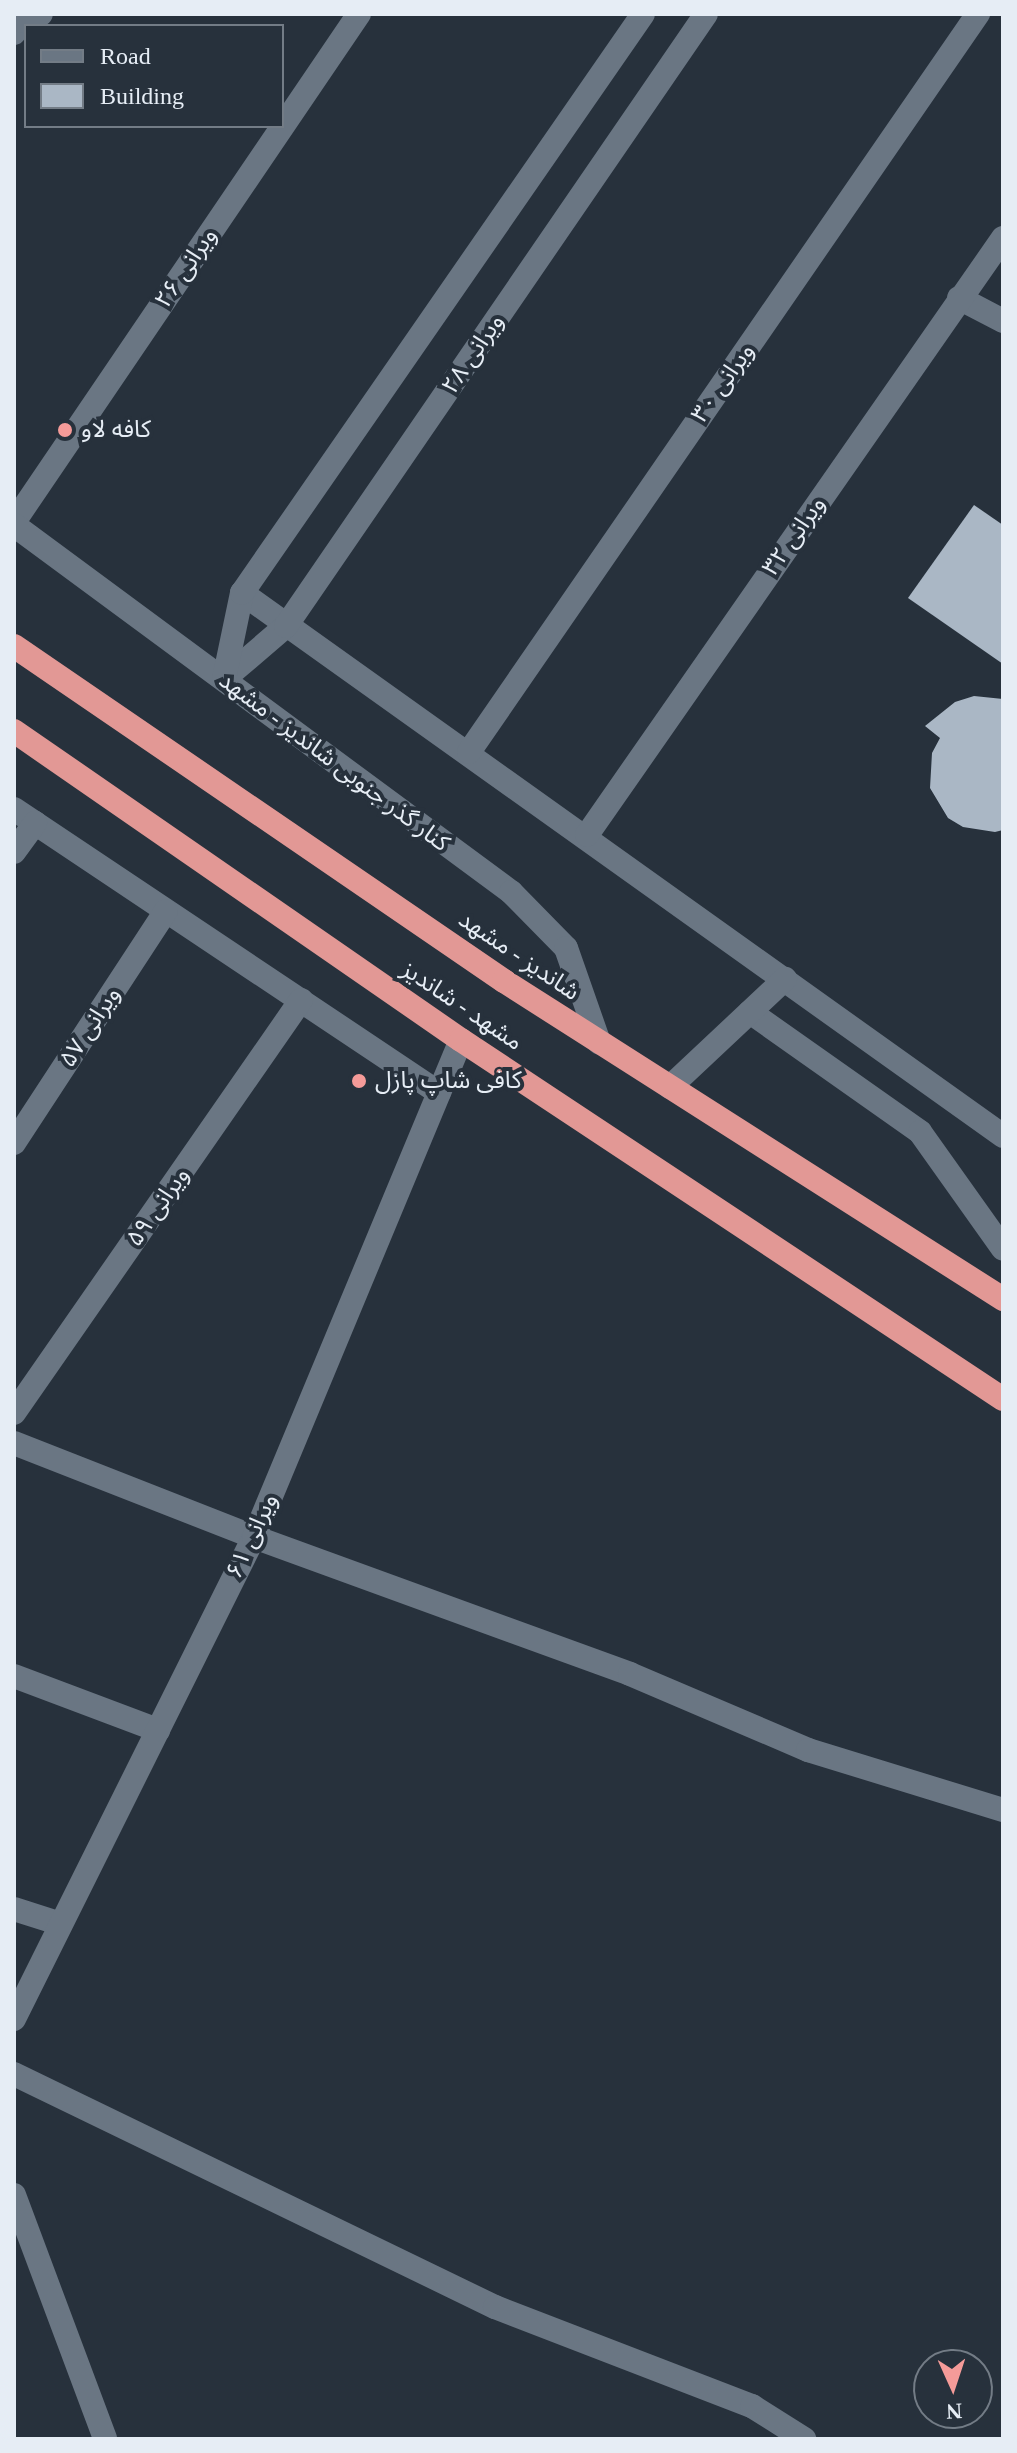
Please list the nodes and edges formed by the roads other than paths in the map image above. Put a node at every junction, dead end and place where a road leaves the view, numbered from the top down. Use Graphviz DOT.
graph roads {
  1 [pos="41,14"];
  2 [pos="359,14"];
  3 [pos="643,14"];
  4 [pos="706,14"];
  5 [pos="978,14"];
  6 [pos="14,33"];
  7 [pos="284,125"];
  8 [pos="282,128"];
  9 [pos="1003,238"];
  10 [pos="959,298"];
  11 [pos="1003,321"];
  12 [pos="14,524"];
  13 [pos="242,593"];
  14 [pos="286,626"];
  15 [pos="14,646"];
  16 [pos="224,679"];
  17 [pos="14,731"];
  18 [pos="469,752"];
  19 [pos="14,809"];
  20 [pos="35,823"];
  21 [pos="587,835"];
  22 [pos="14,852"];
  23 [pos="166,911"];
  24 [pos="785,979"];
  25 [pos="301,1000"];
  26 [pos="750,1012"];
  27 [pos="461,1040"];
  28 [pos="599,1042"];
  29 [pos="670,1087"];
  30 [pos="439,1093"];
  31 [pos="1003,1136"];
  32 [pos="14,1143"];
  33 [pos="1003,1249"];
  34 [pos="1003,1299"];
  35 [pos="1003,1399"];
  36 [pos="14,1413"];
  37 [pos="14,1443"];
  38 [pos="254,1537"];
  39 [pos="14,1676"];
  40 [pos="158,1730"];
  41 [pos="1003,1810"];
  42 [pos="14,1909"];
  43 [pos="61,1924"];
  44 [pos="14,2019"];
  45 [pos="14,2074"];
  46 [pos="14,2195"];
  47 [pos="105,2439"];
  48 [pos="804,2439"];
  1 -- 6 [label="street"];
  2 -- 7 [label="street, ویرانی ۲۶"];
  3 -- 13 [label="street"];
  4 -- 14 [label="street, ویرانی ۲۸"];
  5 -- 18 [label="street, ویرانی ۳۰"];
  8 -- 12 [label="street, ویرانی ۲۶"];
  9 -- 10 [label="street, ویرانی ۳۲"];
  10 -- 11 [label="street"];
  10 -- 21 [label="street, ویرانی ۳۲"];
  12 -- 16 [label="street, کنار گذر جنوبی شاندیز - مشهد"];
  13 -- 14 [label="street"];
  13 -- 16 [label="street"];
  14 -- 16 [label="street, ویرانی ۲۸"];
  14 -- 18 [label="street"];
  15 -- 28 [label="highway, شاندیز - مشهد"];
  16 -- 28 [label="street, کنار گذر جنوبی شاندیز - مشهد"];
  17 -- 27 [label="highway, مشهد - شاندیز"];
  18 -- 21 [label="street"];
  19 -- 20 [label="street"];
  20 -- 22 [label="street"];
  20 -- 23 [label="street"];
  21 -- 24 [label="street"];
  23 -- 25 [label="street"];
  23 -- 32 [label="street, ویرانی ۵۷"];
  24 -- 26 [label="street"];
  24 -- 31 [label="street"];
  25 -- 30 [label="street"];
  25 -- 36 [label="street, ویرانی ۵۹"];
  26 -- 29 [label="street"];
  26 -- 33 [label="street"];
  27 -- 30 [label="street, ویرانی ۶۱"];
  27 -- 35 [label="highway, مشهد - شاندیز"];
  28 -- 29 [label="highway, شاندیز - مشهد"];
  29 -- 34 [label="highway, شاندیز - مشهد"];
  30 -- 38 [label="street, ویرانی ۶۱"];
  37 -- 38 [label="street"];
  38 -- 40 [label="street, ویرانی ۶۱"];
  38 -- 41 [label="street"];
  39 -- 40 [label="street"];
  40 -- 43 [label="street, ویرانی ۶۱"];
  42 -- 43 [label="street"];
  43 -- 44 [label="street, ویرانی ۶۱"];
  45 -- 48 [label="street"];
  46 -- 47 [label="street"];
}
